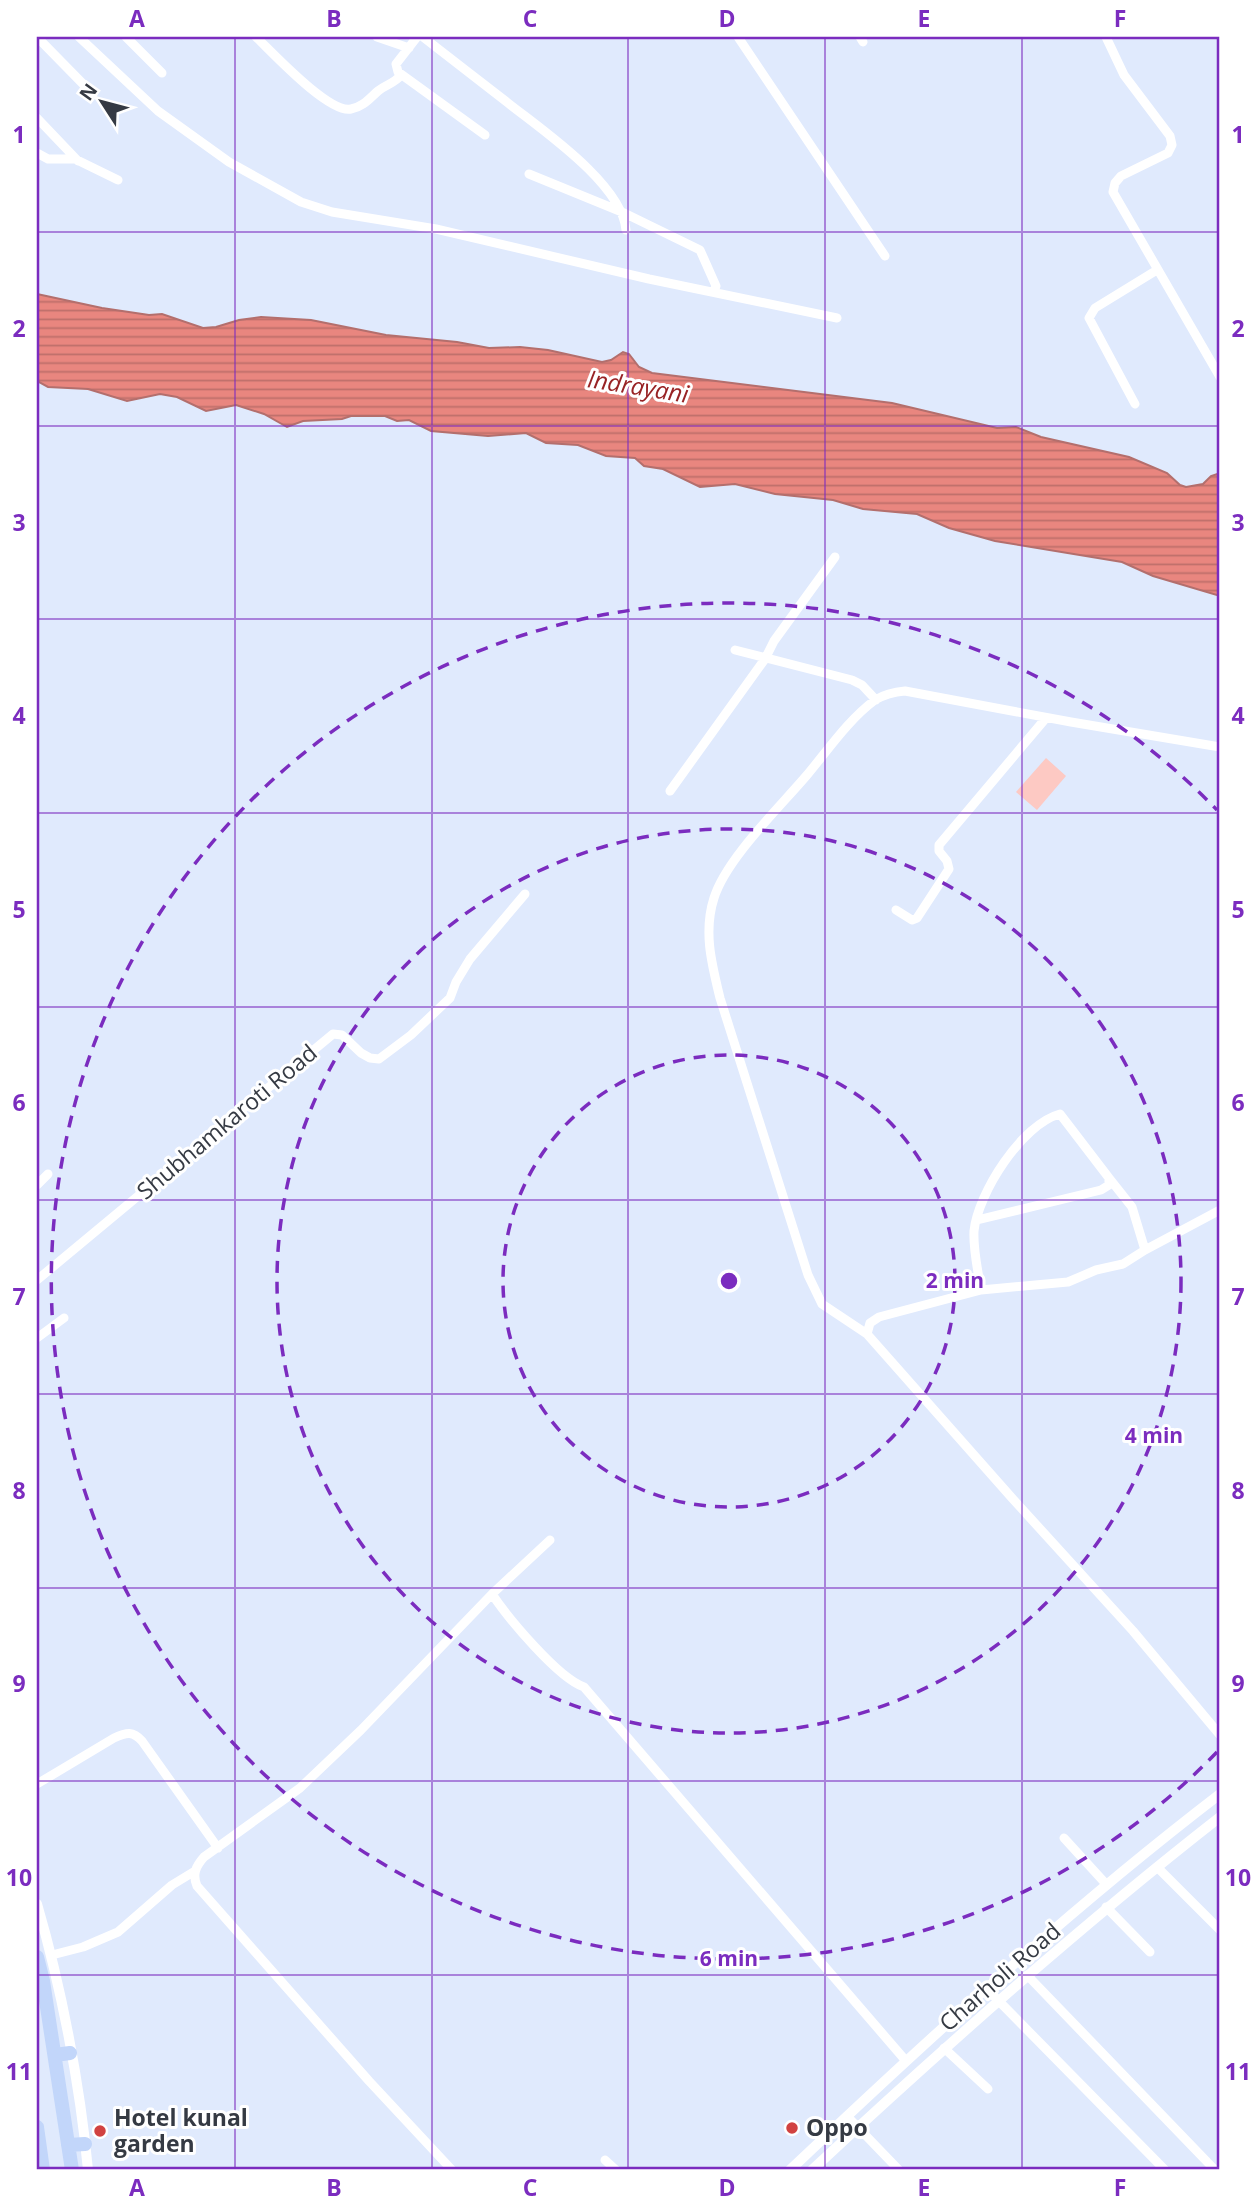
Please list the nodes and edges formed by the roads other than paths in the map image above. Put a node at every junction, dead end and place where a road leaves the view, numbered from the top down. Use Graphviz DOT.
graph roads {
  1 [pos="37,37"];
  2 [pos="79,37"];
  3 [pos="126,37"];
  4 [pos="256,37"];
  5 [pos="377,37"];
  6 [pos="417,37"];
  7 [pos="423,37"];
  8 [pos="738,37"];
  9 [pos="1106,37"];
  10 [pos="409,48"];
  11 [pos="162,73"];
  12 [pos="401,75"];
  13 [pos="87,88"];
  14 [pos="37,118"];
  15 [pos="485,135"];
  16 [pos="37,153"];
  17 [pos="78,161"];
  18 [pos="529,174"];
  19 [pos="118,180"];
  20 [pos="622,212"];
  21 [pos="626,230"];
  22 [pos="885,256"];
  23 [pos="1157,270"];
  24 [pos="714,291"];
  25 [pos="837,318"];
  26 [pos="1220,377"];
  27 [pos="1135,404"];
  28 [pos="835,557"];
  29 [pos="735,650"];
  30 [pos="765,659"];
  31 [pos="876,700"];
  32 [pos="1046,718"];
  33 [pos="1220,747"];
  34 [pos="670,791"];
  35 [pos="525,894"];
  36 [pos="896,910"];
  37 [pos="48,1174"];
  38 [pos="1109,1178"];
  39 [pos="37,1185"];
  40 [pos="1220,1210"];
  41 [pos="977,1220"];
  42 [pos="1144,1250"];
  43 [pos="37,1280"];
  44 [pos="981,1290"];
  45 [pos="64,1318"];
  46 [pos="867,1334"];
  47 [pos="37,1338"];
  48 [pos="550,1540"];
  49 [pos="492,1594"];
  50 [pos="1220,1735"];
  51 [pos="37,1784"];
  52 [pos="1220,1794"];
  53 [pos="1220,1817"];
  54 [pos="1064,1838"];
  55 [pos="218,1847"];
  56 [pos="1157,1867"];
  57 [pos="195,1871"];
  58 [pos="1107,1884"];
  59 [pos="37,1904"];
  60 [pos="1107,1907"];
  61 [pos="1220,1930"];
  62 [pos="1150,1951"];
  63 [pos="52,1955"];
  64 [pos="37,1957"];
  65 [pos="1027,1975"];
  66 [pos="986,1988"];
  67 [pos="998,2000"];
  68 [pos="944,2048"];
  69 [pos="70,2053"];
  70 [pos="54,2055"];
  71 [pos="906,2061"];
  72 [pos="988,2089"];
  73 [pos="847,2116"];
  74 [pos="37,2127"];
  75 [pos="857,2128"];
  76 [pos="85,2144"];
  77 [pos="68,2145"];
  78 [pos="605,2160"];
  79 [pos="43,2170"];
  80 [pos="72,2170"];
  81 [pos="88,2170"];
  82 [pos="452,2170"];
  83 [pos="615,2170"];
  84 [pos="790,2170"];
  85 [pos="813,2170"];
  86 [pos="899,2170"];
  87 [pos="1165,2170"];
  88 [pos="1215,2170"];
  1 -- 13 [label="street"];
  2 -- 24 [label="street"];
  3 -- 11 [label="street"];
  4 -- 12 [label="street"];
  5 -- 10 [label="street"];
  6 -- 10 [label="street"];
  7 -- 20 [label="street"];
  8 -- 22 [label="street"];
  9 -- 23 [label="street"];
  10 -- 12 [label="street"];
  12 -- 15 [label="street"];
  14 -- 17 [label="street"];
  16 -- 17 [label="street"];
  17 -- 19 [label="street"];
  18 -- 20 [label="street"];
  20 -- 21 [label="street"];
  20 -- 24 [label="street"];
  23 -- 26 [label="street"];
  23 -- 27 [label="street"];
  24 -- 25 [label="street"];
  28 -- 30 [label="street"];
  29 -- 30 [label="street"];
  30 -- 31 [label="street"];
  30 -- 34 [label="street"];
  31 -- 32 [label="street"];
  31 -- 46 [label="street"];
  32 -- 33 [label="street"];
  32 -- 36 [label="street"];
  35 -- 43 [label="street, Shubhamkaroti Road"];
  37 -- 39 [label="street"];
  38 -- 41 [label="street"];
  38 -- 41 [label="street"];
  38 -- 42 [label="street"];
  40 -- 42 [label="street"];
  41 -- 44 [label="street"];
  42 -- 44 [label="street"];
  44 -- 46 [label="street"];
  45 -- 47 [label="street"];
  46 -- 50 [label="street"];
  48 -- 49 [label="street"];
  49 -- 55 [label="street"];
  49 -- 71 [label="street"];
  51 -- 55 [label="street"];
  52 -- 58 [label="street, Charholi Road"];
  53 -- 56 [label="street, Charholi Road"];
  54 -- 58 [label="street"];
  55 -- 57 [label="street"];
  56 -- 60 [label="street, Charholi Road"];
  56 -- 61 [label="street"];
  57 -- 63 [label="street"];
  57 -- 82 [label="street"];
  58 -- 66 [label="street, Charholi Road"];
  59 -- 63 [label="street"];
  60 -- 62 [label="street"];
  60 -- 65 [label="street, Charholi Road"];
  63 -- 69 [label="street"];
  64 -- 70 [label="main road"];
  65 -- 67 [label="street, Charholi Road"];
  65 -- 88 [label="street"];
  66 -- 67 [label="street"];
  66 -- 71 [label="street, Charholi Road"];
  67 -- 68 [label="street, Charholi Road"];
  67 -- 87 [label="street"];
  68 -- 72 [label="street"];
  68 -- 75 [label="street, Charholi Road"];
  69 -- 70 [label="main road"];
  69 -- 76 [label="street"];
  70 -- 77 [label="main road"];
  71 -- 73 [label="street, Charholi Road"];
  73 -- 75 [label="street"];
  73 -- 84 [label="street, Charholi Road"];
  74 -- 79 [label="main road"];
  75 -- 85 [label="street, Charholi Road"];
  75 -- 86 [label="street"];
  76 -- 77 [label="main road"];
  76 -- 81 [label="street"];
  77 -- 80 [label="main road"];
  78 -- 83 [label="street"];
}
